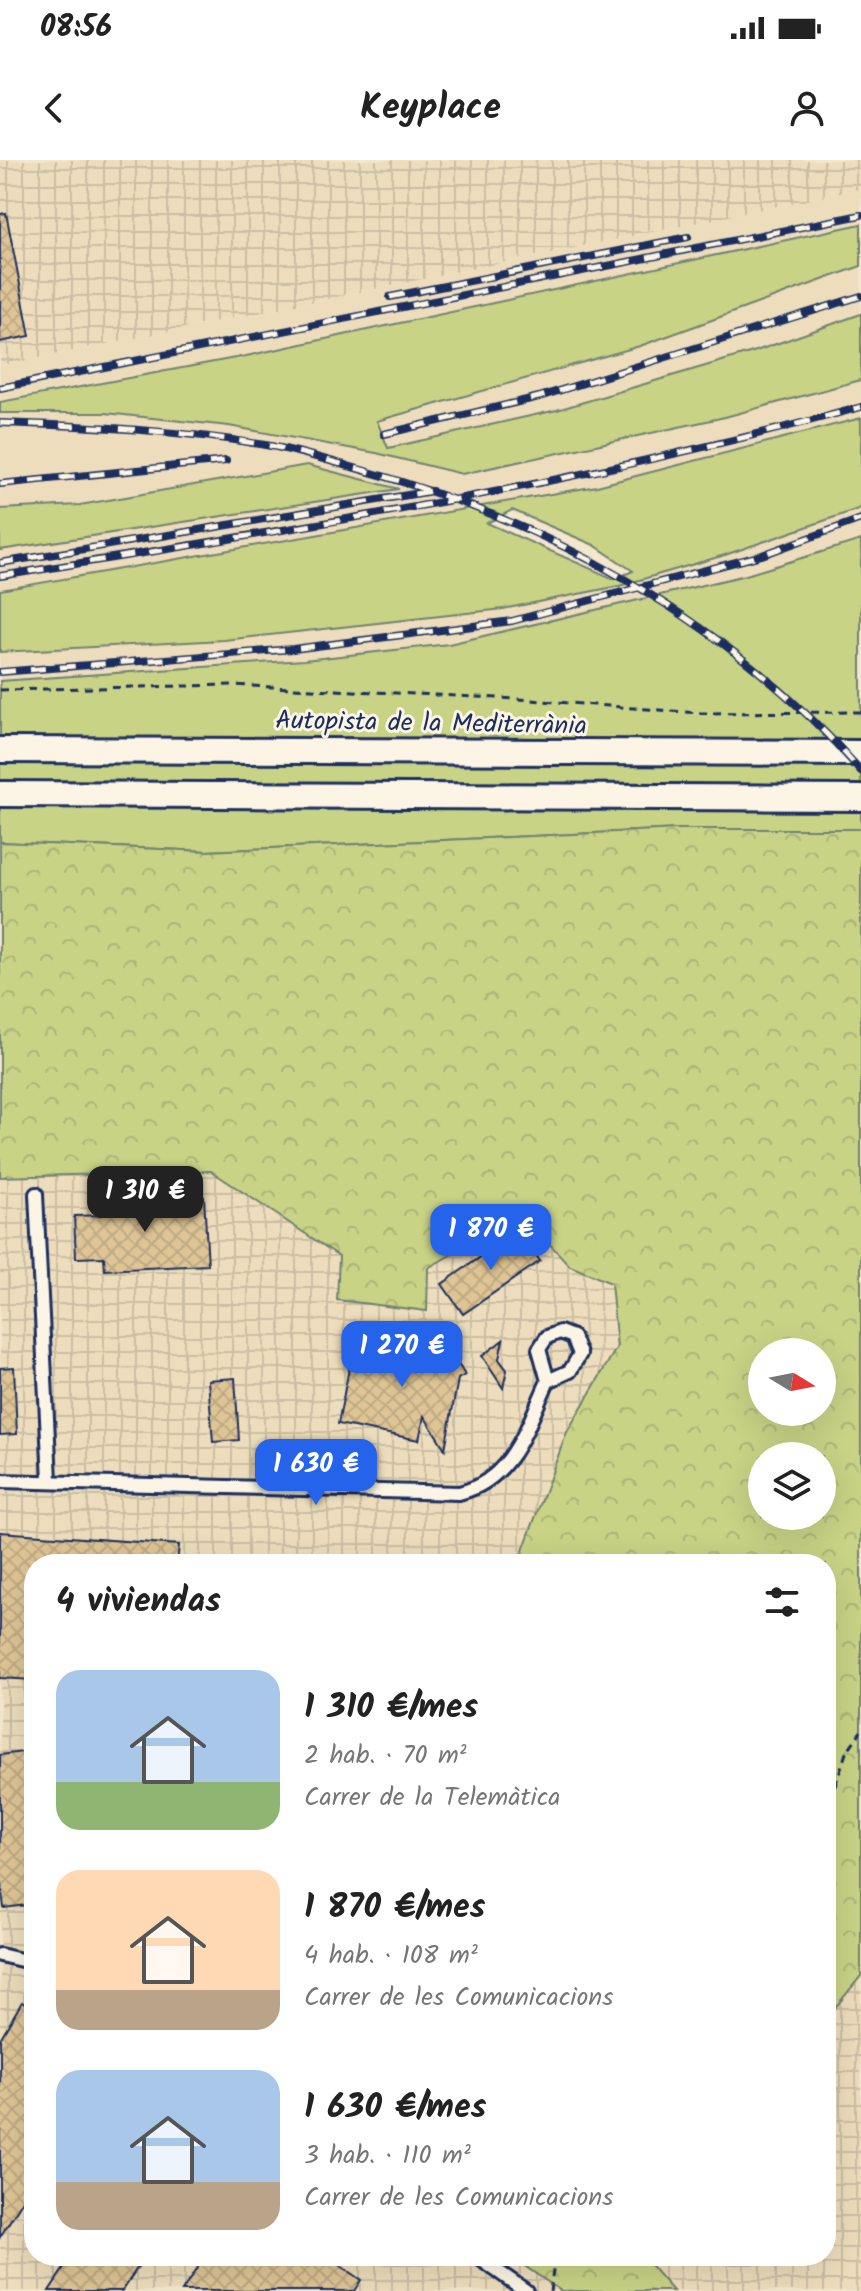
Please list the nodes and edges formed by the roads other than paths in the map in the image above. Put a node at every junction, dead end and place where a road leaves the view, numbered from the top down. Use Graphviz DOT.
graph roads {
  1 [pos="0,750"];
  2 [pos="861,753"];
  3 [pos="0,794"];
  4 [pos="861,798"];
  5 [pos="36,1194"];
  6 [pos="548,1381"];
  7 [pos="50,1480"];
  8 [pos="0,1481"];
  9 [pos="0,1955"];
  10 [pos="24,1961"];
  11 [pos="490,2266"];
  12 [pos="526,2291"];
  1 -- 2 [label="highway, Autopista de la Mediterrània"];
  3 -- 4 [label="highway"];
  5 -- 7 [label="street"];
  6 -- 7 [label="street"];
  7 -- 8 [label="street"];
  9 -- 10 [label="street"];
  11 -- 12 [label="street"];
}
